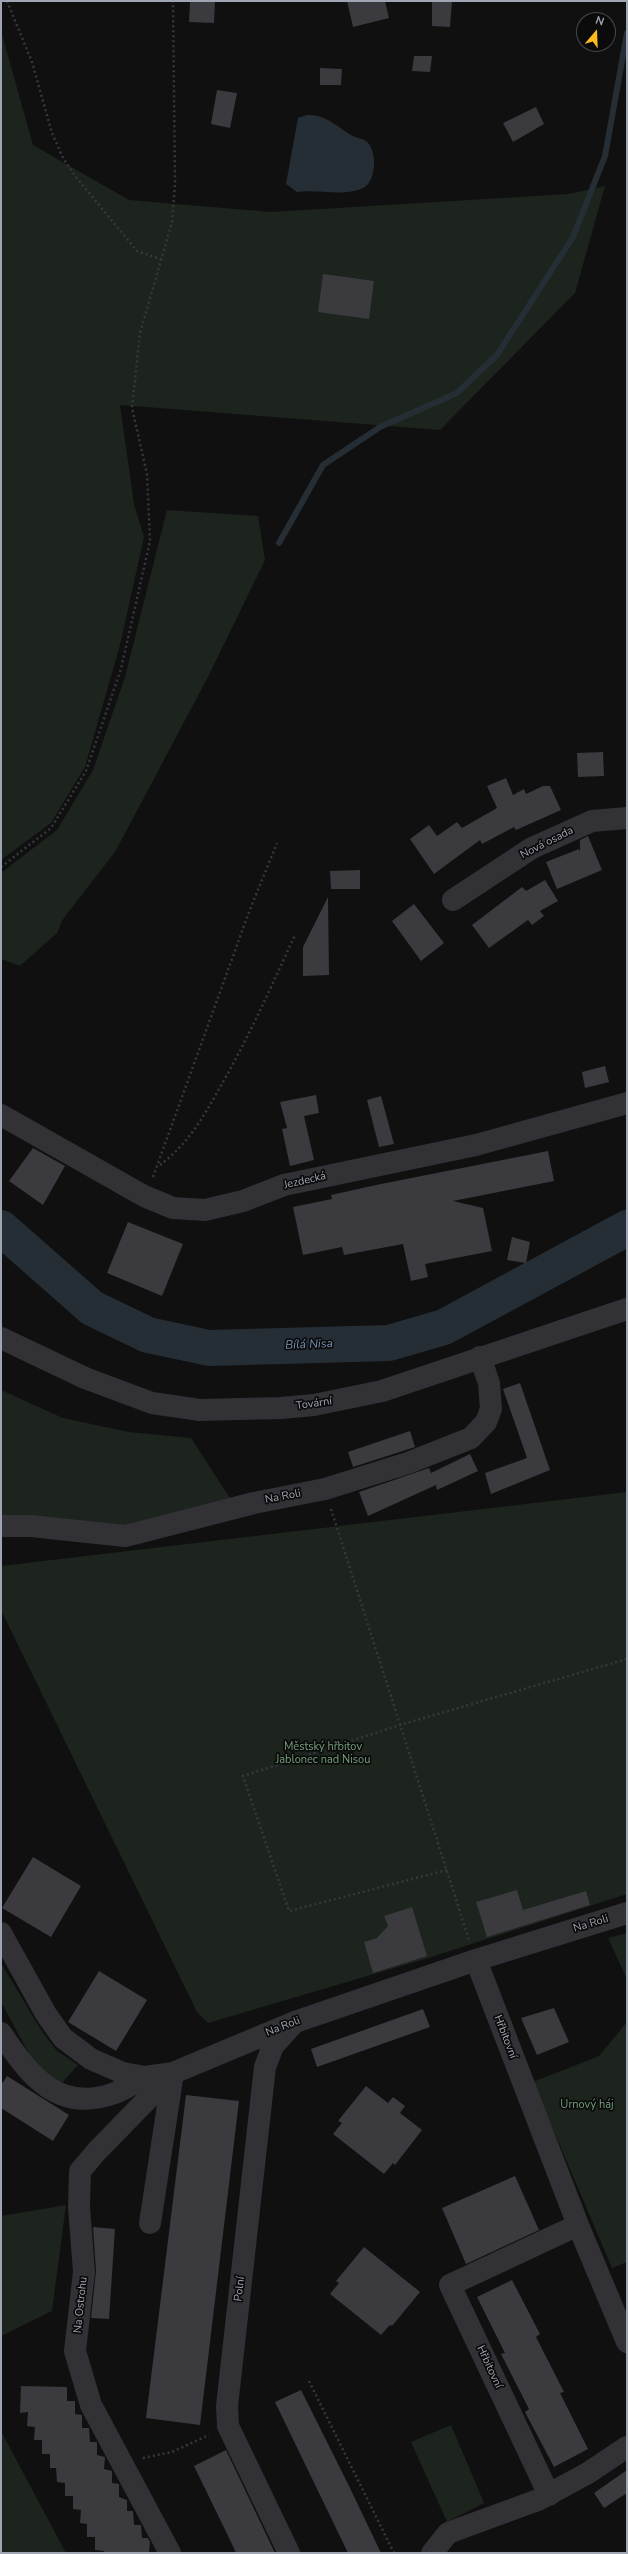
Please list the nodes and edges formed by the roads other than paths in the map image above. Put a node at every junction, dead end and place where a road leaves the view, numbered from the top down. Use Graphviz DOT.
graph roads {
  1 [pos="627,818"];
  2 [pos="453,900"];
  3 [pos="627,1103"];
  4 [pos="1,1115"];
  5 [pos="627,1309"];
  6 [pos="1,1338"];
  7 [pos="480,1357"];
  8 [pos="1,1526"];
  9 [pos="627,1913"];
  10 [pos="1,1933"];
  11 [pos="476,1960"];
  12 [pos="295,2022"];
  13 [pos="1,2033"];
  14 [pos="173,2073"];
  15 [pos="145,2077"];
  16 [pos="150,2223"];
  17 [pos="578,2225"];
  18 [pos="627,2342"];
  19 [pos="627,2447"];
  20 [pos="549,2494"];
  21 [pos="170,2553"];
  22 [pos="289,2553"];
  23 [pos="432,2553"];
  1 -- 2 [label="street, Nová osada"];
  3 -- 4 [label="street, Jezdecká"];
  5 -- 7 [label="street, Tovární"];
  6 -- 7 [label="street, Tovární"];
  7 -- 8 [label="street, Na Roli"];
  9 -- 11 [label="street, Na Roli"];
  10 -- 15 [label="street, Na Roli"];
  11 -- 12 [label="street, Na Roli"];
  11 -- 17 [label="street, Hřbitovní"];
  12 -- 14 [label="street, Na Roli"];
  12 -- 22 [label="street, Polní"];
  13 -- 15 [label="street"];
  14 -- 15 [label="street, Na Roli"];
  14 -- 16 [label="street"];
  14 -- 21 [label="street, Na Ostrohu"];
  17 -- 18 [label="street, Hřbitovní"];
  17 -- 20 [label="street, Hřbitovní"];
  19 -- 20 [label="street"];
  20 -- 23 [label="street"];
}
